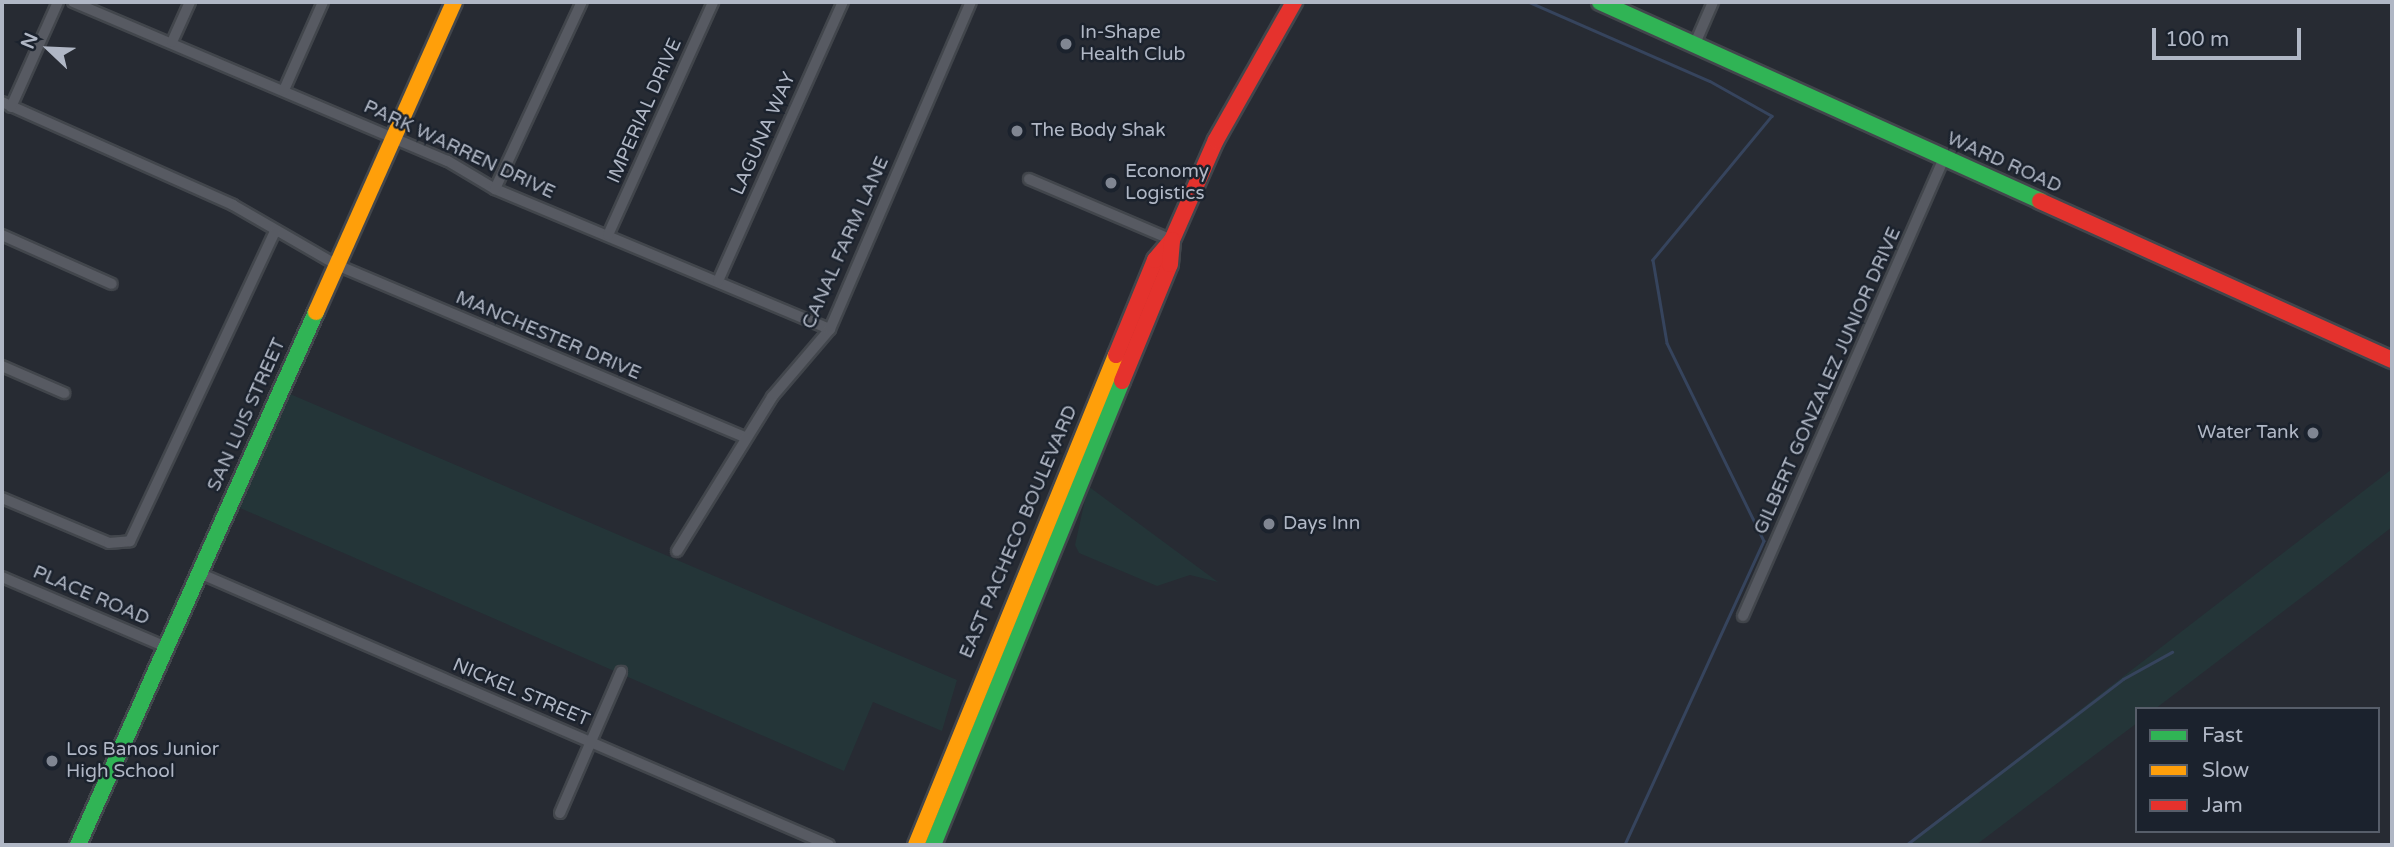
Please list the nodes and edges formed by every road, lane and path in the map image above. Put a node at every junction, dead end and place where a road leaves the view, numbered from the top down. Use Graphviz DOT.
graph roads {
  1 [pos="58,2"];
  2 [pos="73,2"];
  3 [pos="190,2"];
  4 [pos="323,2"];
  5 [pos="454,2"];
  6 [pos="582,2"];
  7 [pos="713,2"];
  8 [pos="843,2"];
  9 [pos="971,2"];
  10 [pos="1294,2"];
  11 [pos="1600,2"];
  12 [pos="1713,2"];
  13 [pos="172,42"];
  14 [pos="1694,46"];
  15 [pos="284,90"];
  16 [pos="7,104"];
  17 [pos="393,137"];
  18 [pos="1944,159"];
  19 [pos="1028,179"];
  20 [pos="495,190"];
  21 [pos="275,232"];
  22 [pos="2,235"];
  23 [pos="608,235"];
  24 [pos="1172,240"];
  25 [pos="337,265"];
  26 [pos="718,281"];
  27 [pos="112,284"];
  28 [pos="830,329"];
  29 [pos="2392,360"];
  30 [pos="2,366"];
  31 [pos="64,393"];
  32 [pos="746,438"];
  33 [pos="2,498"];
  34 [pos="677,551"];
  35 [pos="199,573"];
  36 [pos="2,576"];
  37 [pos="1743,616"];
  38 [pos="166,648"];
  39 [pos="621,672"];
  40 [pos="590,742"];
  41 [pos="560,813"];
  42 [pos="78,845"];
  43 [pos="829,845"];
  44 [pos="916,845"];
  45 [pos="933,845"];
  1 -- 16 [label="street"];
  2 -- 13 [label="street, PARK WARREN DRIVE"];
  3 -- 13 [label="street"];
  4 -- 15 [label="street"];
  5 -- 17 [label="main road, SAN LUIS STREET"];
  6 -- 20 [label="street"];
  7 -- 23 [label="street, IMPERIAL DRIVE"];
  8 -- 26 [label="street, LAGUNA WAY"];
  9 -- 28 [label="street, CANAL FARM LANE"];
  10 -- 24 [label="main road, EAST PACHECO BOULEVARD"];
  11 -- 14 [label="main road, WARD ROAD"];
  12 -- 14 [label="street"];
  13 -- 15 [label="street, PARK WARREN DRIVE"];
  14 -- 18 [label="main road, WARD ROAD"];
  15 -- 17 [label="street, PARK WARREN DRIVE"];
  16 -- 21 [label="street, MANCHESTER DRIVE"];
  17 -- 20 [label="street, PARK WARREN DRIVE"];
  17 -- 25 [label="main road, SAN LUIS STREET"];
  18 -- 29 [label="main road, WARD ROAD"];
  18 -- 37 [label="street, GILBERT GONZALEZ JUNIOR DRIVE"];
  19 -- 24 [label="street"];
  20 -- 23 [label="street, PARK WARREN DRIVE"];
  21 -- 25 [label="street, MANCHESTER DRIVE"];
  21 -- 33 [label="street"];
  22 -- 27 [label="street"];
  23 -- 26 [label="street, PARK WARREN DRIVE"];
  24 -- 44 [label="main road, EAST PACHECO BOULEVARD"];
  24 -- 45 [label="main road, EAST PACHECO BOULEVARD"];
  25 -- 32 [label="street, MANCHESTER DRIVE"];
  25 -- 35 [label="main road, SAN LUIS STREET"];
  26 -- 28 [label="street, PARK WARREN DRIVE"];
  28 -- 32 [label="street, CANAL FARM LANE"];
  30 -- 31 [label="street"];
  32 -- 34 [label="street, CANAL FARM LANE"];
  35 -- 38 [label="main road, SAN LUIS STREET"];
  35 -- 40 [label="street, NICKEL STREET"];
  36 -- 38 [label="street, PLACE ROAD"];
  38 -- 42 [label="main road, SAN LUIS STREET"];
  39 -- 40 [label="street"];
  40 -- 41 [label="street"];
  40 -- 43 [label="street, NICKEL STREET"];
}
